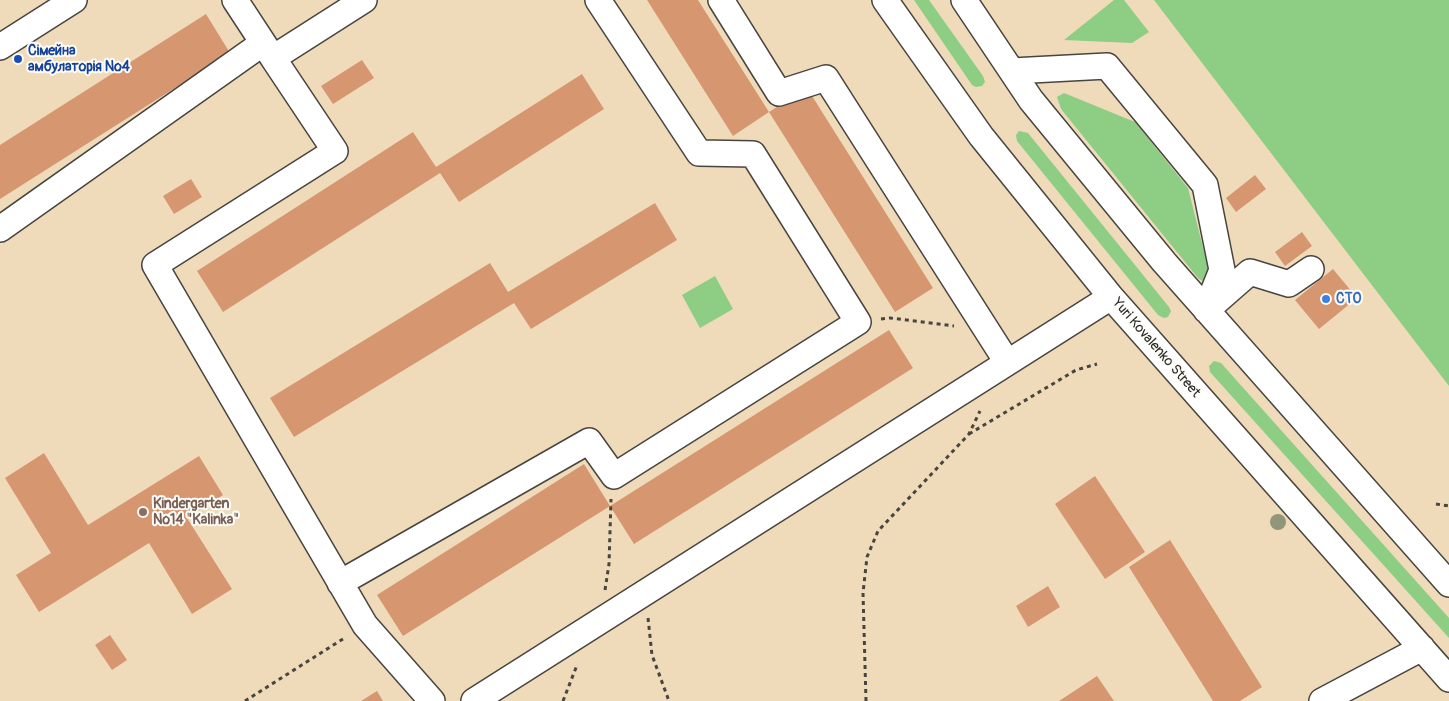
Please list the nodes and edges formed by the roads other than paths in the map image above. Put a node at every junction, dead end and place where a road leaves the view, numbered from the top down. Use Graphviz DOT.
graph roads {
  1 [pos="74,0"];
  2 [pos="235,0"];
  3 [pos="364,0"];
  4 [pos="598,0"];
  5 [pos="721,0"];
  6 [pos="885,0"];
  7 [pos="964,0"];
  8 [pos="4,37"];
  9 [pos="268,50"];
  10 [pos="1012,71"];
  11 [pos="0,229"];
  12 [pos="1310,269"];
  13 [pos="1111,297"];
  14 [pos="1206,310"];
  15 [pos="1007,362"];
  16 [pos="340,584"];
  17 [pos="1449,584"];
  18 [pos="1422,648"];
  19 [pos="1449,679"];
  20 [pos="432,701"];
  21 [pos="474,701"];
  22 [pos="1322,701"];
  1 -- 8 [label="street"];
  2 -- 9 [label="street"];
  3 -- 9 [label="street"];
  4 -- 16 [label="street"];
  5 -- 15 [label="street"];
  6 -- 13 [label="street, Yuri Kovalenko Street"];
  7 -- 10 [label="street"];
  9 -- 11 [label="street"];
  9 -- 16 [label="street"];
  10 -- 14 [label="street"];
  10 -- 14 [label="street"];
  12 -- 14 [label="street"];
  13 -- 15 [label="street"];
  13 -- 18 [label="street, Yuri Kovalenko Street"];
  14 -- 17 [label="street"];
  15 -- 21 [label="street"];
  16 -- 20 [label="street"];
  18 -- 19 [label="street, Yuri Kovalenko Street"];
  18 -- 22 [label="street"];
}
